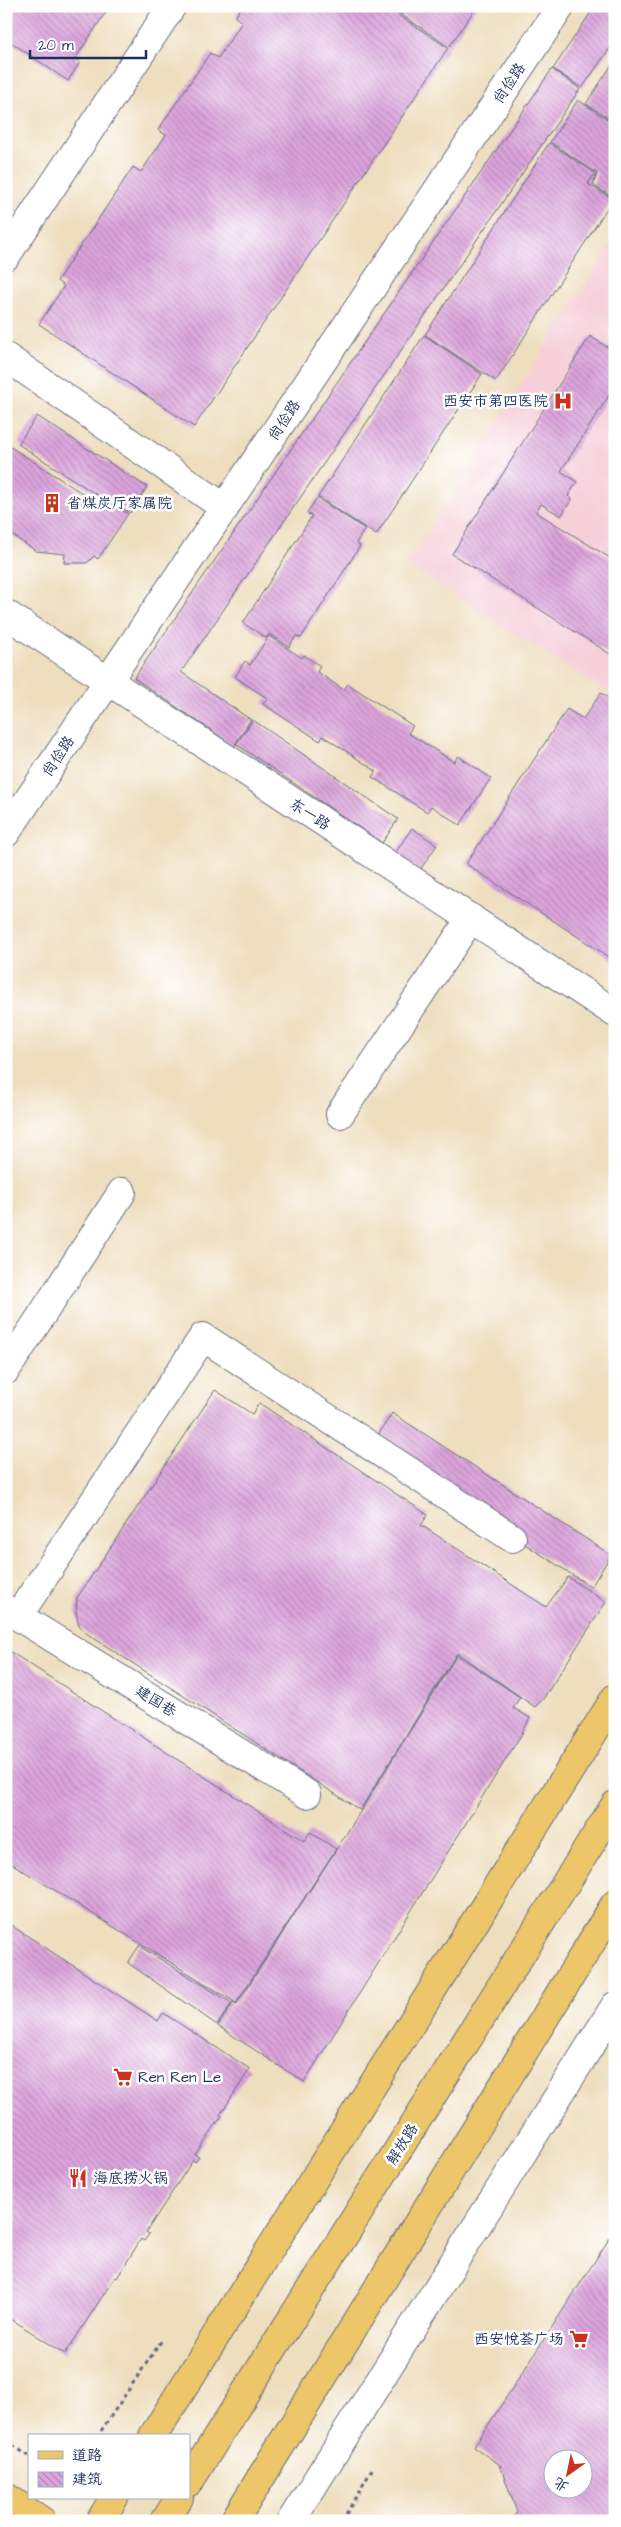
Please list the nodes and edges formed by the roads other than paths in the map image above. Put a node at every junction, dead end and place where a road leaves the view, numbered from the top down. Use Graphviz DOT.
graph roads {
  1 [pos="172,6"];
  2 [pos="561,6"];
  3 [pos="6,256"];
  4 [pos="6,357"];
  5 [pos="225,508"];
  6 [pos="6,614"];
  7 [pos="108,682"];
  8 [pos="6,833"];
  9 [pos="471,918"];
  10 [pos="615,1013"];
  11 [pos="340,1114"];
  12 [pos="122,1192"];
  13 [pos="6,1370"];
  14 [pos="512,1538"];
  15 [pos="12,1613"];
  16 [pos="615,1698"];
  17 [pos="307,1794"];
  18 [pos="615,1805"];
  19 [pos="615,1904"];
  20 [pos="615,2006"];
  21 [pos="154,2434"];
  22 [pos="190,2480"];
  23 [pos="6,2497"];
  24 [pos="113,2500"];
  25 [pos="178,2500"];
  26 [pos="42,2521"];
  27 [pos="100,2521"];
  28 [pos="165,2521"];
  29 [pos="234,2521"];
  30 [pos="291,2521"];
  1 -- 3 [label="street"];
  2 -- 5 [label="street, 尚俭路"];
  4 -- 5 [label="street"];
  5 -- 7 [label="street, 尚俭路"];
  6 -- 7 [label="street, 东一路"];
  7 -- 8 [label="street, 尚俭路"];
  7 -- 9 [label="street, 东一路"];
  9 -- 10 [label="street, 东一路"];
  9 -- 11 [label="street"];
  12 -- 13 [label="street"];
  14 -- 15 [label="street"];
  15 -- 17 [label="street, 建国巷"];
  16 -- 21 [label="main road"];
  18 -- 22 [label="main road, 解放路"];
  19 -- 29 [label="main road"];
  20 -- 30 [label="street"];
  23 -- 26 [label="main road"];
  24 -- 27 [label="main road"];
  25 -- 28 [label="main road"];
}
